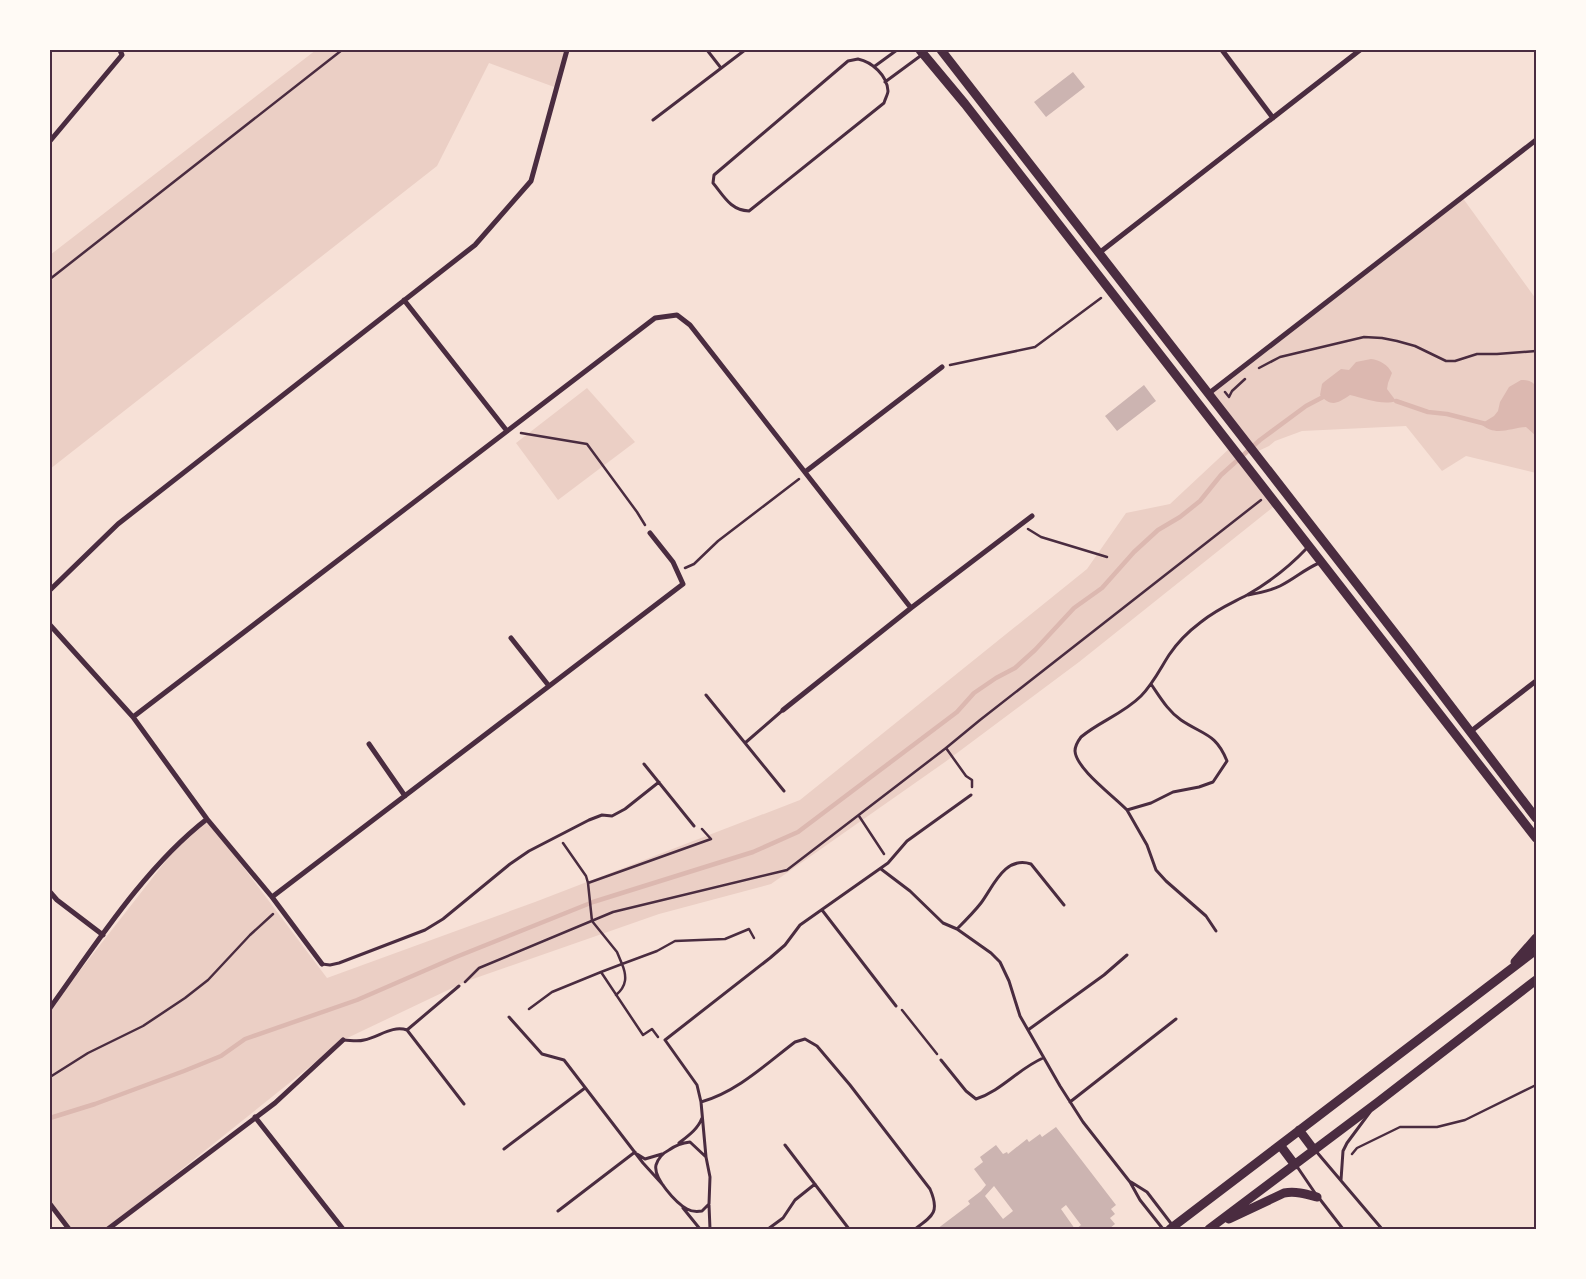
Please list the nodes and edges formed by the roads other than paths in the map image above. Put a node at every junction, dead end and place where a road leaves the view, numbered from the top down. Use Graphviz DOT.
graph roads {
  1 [pos="120,50"];
  2 [pos="567,50"];
  3 [pos="707,50"];
  4 [pos="745,50"];
  5 [pos="897,50"];
  6 [pos="940,50"];
  7 [pos="1222,50"];
  8 [pos="1360,50"];
  9 [pos="922,52"];
  10 [pos="875,66"];
  11 [pos="721,68"];
  12 [pos="885,82"];
  13 [pos="1273,118"];
  14 [pos="653,120"];
  15 [pos="1536,140"];
  16 [pos="50,141"];
  17 [pos="1099,253"];
  18 [pos="1088,262"];
  19 [pos="404,300"];
  20 [pos="942,367"];
  21 [pos="1208,394"];
  22 [pos="1197,403"];
  23 [pos="507,431"];
  24 [pos="805,472"];
  25 [pos="1032,516"];
  26 [pos="650,533"];
  27 [pos="1309,546"];
  28 [pos="1321,561"];
  29 [pos="50,590"];
  30 [pos="1246,596"];
  31 [pos="911,608"];
  32 [pos="50,625"];
  33 [pos="511,638"];
  34 [pos="1536,681"];
  35 [pos="1151,684"];
  36 [pos="549,686"];
  37 [pos="706,695"];
  38 [pos="784,710"];
  39 [pos="133,717"];
  40 [pos="1470,732"];
  41 [pos="1460,740"];
  42 [pos="745,743"];
  43 [pos="368,744"];
  44 [pos="644,764"];
  45 [pos="1498,769"];
  46 [pos="659,782"];
  47 [pos="784,791"];
  48 [pos="971,795"];
  49 [pos="405,796"];
  50 [pos="1536,808"];
  51 [pos="1127,810"];
  52 [pos="1536,818"];
  53 [pos="207,819"];
  54 [pos="694,826"];
  55 [pos="1535,838"];
  56 [pos="881,869"];
  57 [pos="50,892"];
  58 [pos="272,897"];
  59 [pos="1064,904"];
  60 [pos="822,910"];
  61 [pos="957,929"];
  62 [pos="1216,931"];
  63 [pos="103,935"];
  64 [pos="1536,938"];
  65 [pos="1536,950"];
  66 [pos="1127,955"];
  67 [pos="322,964"];
  68 [pos="1504,975"];
  69 [pos="1536,980"];
  70 [pos="459,986"];
  71 [pos="896,1006"];
  72 [pos="50,1008"];
  73 [pos="509,1017"];
  74 [pos="1176,1019"];
  75 [pos="407,1030"];
  76 [pos="1028,1030"];
  77 [pos="343,1040"];
  78 [pos="1043,1058"];
  79 [pos="941,1060"];
  80 [pos="585,1088"];
  81 [pos="701,1102"];
  82 [pos="1070,1102"];
  83 [pos="1378,1102"];
  84 [pos="464,1104"];
  85 [pos="703,1115"];
  86 [pos="256,1117"];
  87 [pos="1299,1130"];
  88 [pos="679,1142"];
  89 [pos="785,1145"];
  90 [pos="1280,1145"];
  91 [pos="504,1149"];
  92 [pos="1314,1150"];
  93 [pos="635,1152"];
  94 [pos="662,1154"];
  95 [pos="706,1157"];
  96 [pos="1295,1165"];
  97 [pos="1341,1180"];
  98 [pos="1130,1182"];
  99 [pos="815,1184"];
  100 [pos="663,1185"];
  101 [pos="1318,1197"];
  102 [pos="678,1203"];
  103 [pos="50,1204"];
  104 [pos="709,1204"];
  105 [pos="558,1212"];
  106 [pos="1172,1228"];
  107 [pos="1210,1228"];
  108 [pos="69,1229"];
  109 [pos="108,1229"];
  110 [pos="343,1229"];
  111 [pos="700,1229"];
  112 [pos="710,1229"];
  113 [pos="768,1229"];
  114 [pos="850,1229"];
  115 [pos="915,1229"];
  116 [pos="1163,1229"];
  117 [pos="1343,1229"];
  118 [pos="1382,1229"];
  1 -- 16 [label="street"];
  2 -- 19 [label="street"];
  3 -- 11 [label="lane"];
  4 -- 11 [label="lane"];
  5 -- 10 [label="lane"];
  6 -- 17 [label="main road"];
  7 -- 13 [label="street"];
  8 -- 13 [label="street"];
  9 -- 12 [label="lane"];
  9 -- 18 [label="main road"];
  10 -- 12 [label="lane"];
  10 -- 12 [label="lane"];
  11 -- 14 [label="lane"];
  13 -- 17 [label="street"];
  15 -- 21 [label="street"];
  17 -- 18 [label="main road"];
  17 -- 21 [label="main road"];
  18 -- 22 [label="main road"];
  19 -- 23 [label="street"];
  19 -- 29 [label="street"];
  20 -- 24 [label="street"];
  21 -- 22 [label="main road"];
  21 -- 40 [label="main road"];
  22 -- 27 [label="main road"];
  23 -- 24 [label="street"];
  23 -- 39 [label="street"];
  24 -- 31 [label="street"];
  25 -- 31 [label="street"];
  26 -- 36 [label="street"];
  27 -- 28 [label="main road"];
  27 -- 30 [label="lane"];
  28 -- 30 [label="lane"];
  28 -- 41 [label="main road"];
  30 -- 35 [label="lane"];
  31 -- 38 [label="street"];
  32 -- 39 [label="street"];
  33 -- 36 [label="street"];
  34 -- 40 [label="street"];
  35 -- 51 [label="lane"];
  35 -- 51 [label="lane"];
  36 -- 49 [label="street"];
  37 -- 42 [label="lane"];
  38 -- 42 [label="lane"];
  39 -- 53 [label="street"];
  40 -- 41 [label="main road"];
  40 -- 45 [label="main road"];
  41 -- 55 [label="main road"];
  42 -- 47 [label="lane"];
  43 -- 49 [label="street"];
  44 -- 46 [label="lane"];
  45 -- 50 [label="main road"];
  45 -- 52 [label="main road"];
  46 -- 54 [label="lane"];
  46 -- 67 [label="lane"];
  48 -- 56 [label="lane"];
  49 -- 58 [label="street"];
  51 -- 62 [label="lane"];
  53 -- 58 [label="street"];
  53 -- 63 [label="street"];
  56 -- 60 [label="lane"];
  56 -- 61 [label="lane"];
  57 -- 63 [label="street"];
  58 -- 67 [label="street"];
  59 -- 61 [label="lane"];
  60 -- 71 [label="lane"];
  60 -- 81 [label="lane"];
  61 -- 76 [label="lane"];
  63 -- 72 [label="street"];
  64 -- 68 [label="main road"];
  65 -- 68 [label="main road"];
  66 -- 76 [label="lane"];
  68 -- 87 [label="main road"];
  69 -- 83 [label="main road"];
  70 -- 75 [label="lane"];
  73 -- 80 [label="lane"];
  74 -- 82 [label="lane"];
  75 -- 77 [label="lane"];
  75 -- 84 [label="lane"];
  76 -- 78 [label="lane"];
  77 -- 86 [label="street"];
  78 -- 79 [label="lane"];
  78 -- 82 [label="lane"];
  80 -- 91 [label="lane"];
  80 -- 93 [label="lane"];
  81 -- 85 [label="lane"];
  81 -- 115 [label="lane"];
  82 -- 98 [label="lane"];
  83 -- 92 [label="main road"];
  83 -- 97 [label="lane"];
  85 -- 88 [label="lane"];
  85 -- 95 [label="lane"];
  86 -- 109 [label="street"];
  86 -- 110 [label="street"];
  87 -- 90 [label="main road"];
  87 -- 92 [label="main road"];
  88 -- 94 [label="lane"];
  88 -- 95 [label="lane"];
  89 -- 99 [label="lane"];
  90 -- 96 [label="main road"];
  90 -- 106 [label="main road"];
  92 -- 96 [label="main road"];
  92 -- 97 [label="lane"];
  93 -- 94 [label="lane"];
  93 -- 100 [label="lane"];
  93 -- 105 [label="lane"];
  94 -- 100 [label="lane"];
  95 -- 104 [label="lane"];
  96 -- 101 [label="lane"];
  96 -- 107 [label="main road"];
  97 -- 118 [label="lane"];
  98 -- 106 [label="lane"];
  98 -- 116 [label="lane"];
  99 -- 113 [label="lane"];
  99 -- 114 [label="lane"];
  100 -- 102 [label="lane"];
  101 -- 107 [label="main road"];
  101 -- 117 [label="lane"];
  102 -- 104 [label="lane"];
  102 -- 111 [label="lane"];
  103 -- 108 [label="street"];
  104 -- 112 [label="lane"];
}
